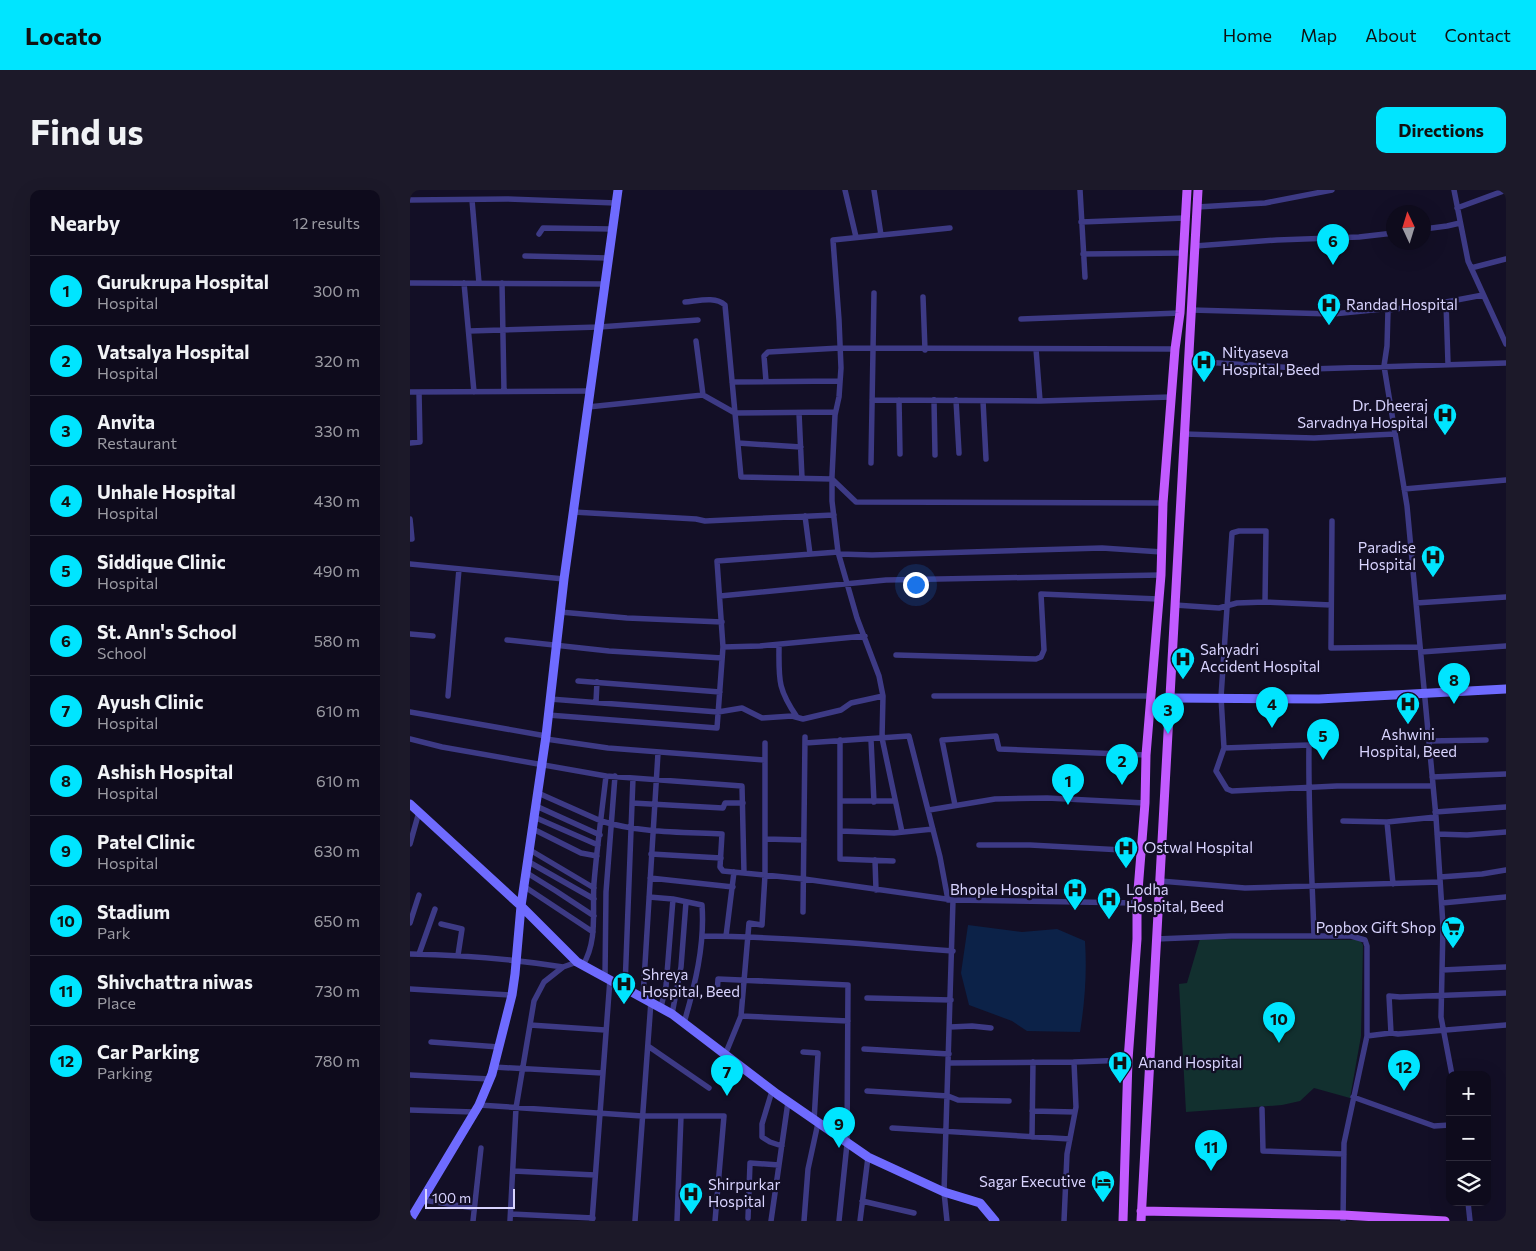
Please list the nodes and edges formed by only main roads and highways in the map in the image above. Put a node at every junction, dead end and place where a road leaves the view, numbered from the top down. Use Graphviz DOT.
graph roads {
  1 [pos="1187,190"];
  2 [pos="1198,190"];
  3 [pos="1141,1211"];
  4 [pos="1343,1218"];
  5 [pos="1123,1221"];
  6 [pos="1141,1221"];
  7 [pos="1445,1221"];
  1 -- 5 [label="main road"];
  2 -- 3 [label="main road"];
  3 -- 4 [label="main road"];
  3 -- 6 [label="main road"];
  4 -- 7 [label="main road"];
}
